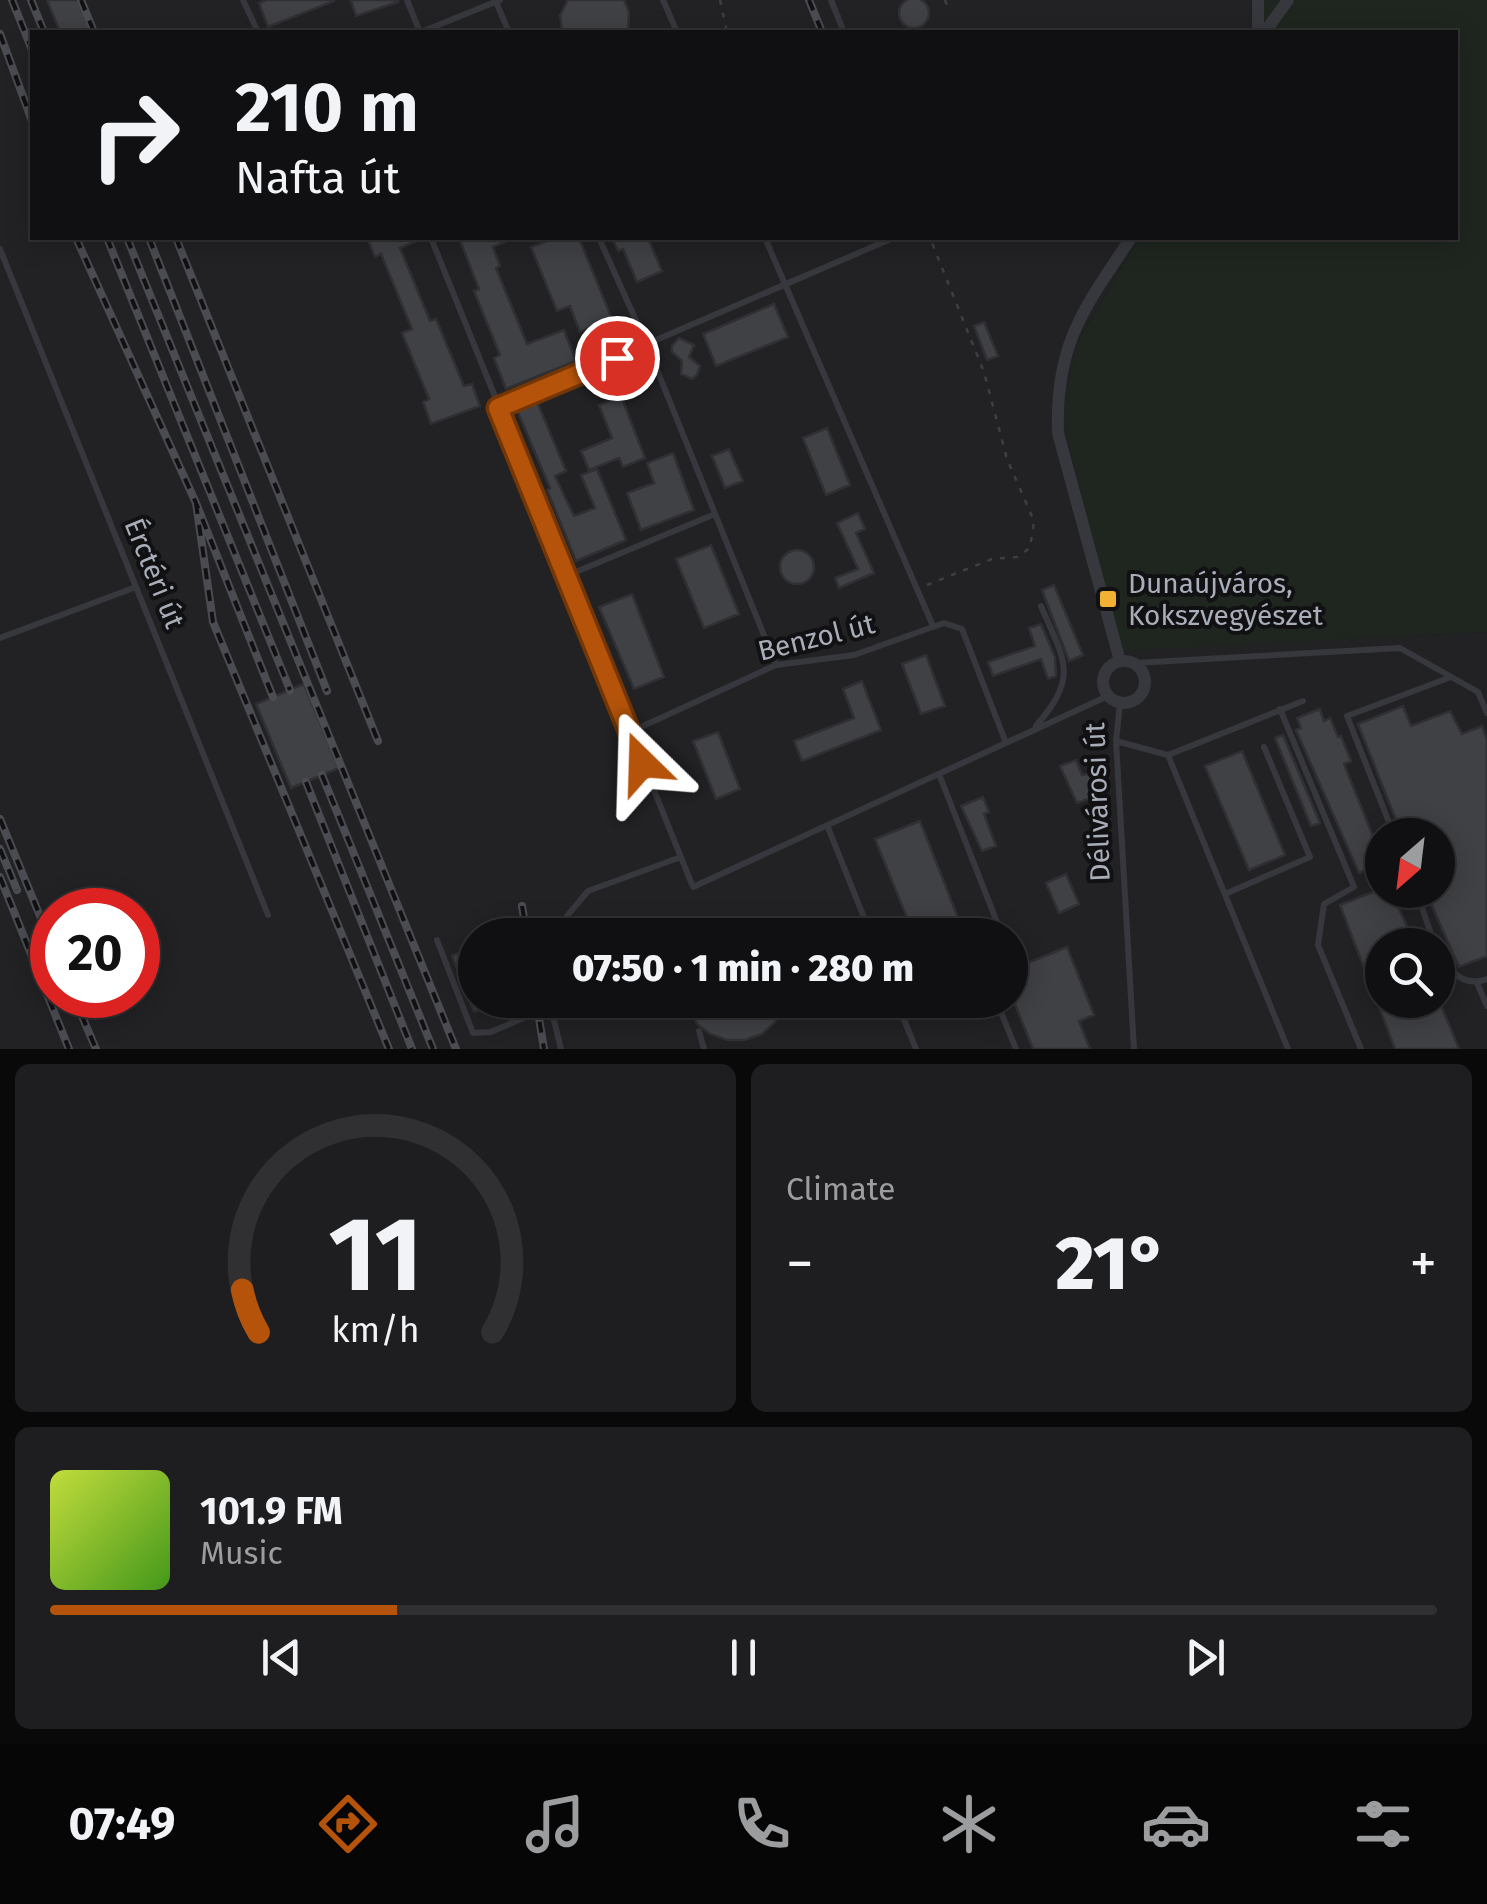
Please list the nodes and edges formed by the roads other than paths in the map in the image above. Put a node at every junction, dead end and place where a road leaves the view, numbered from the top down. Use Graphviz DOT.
graph roads {
  1 [pos="243,0"];
  2 [pos="407,0"];
  3 [pos="663,0"];
  4 [pos="832,0"];
  5 [pos="1258,0"];
  6 [pos="1265,0"];
  7 [pos="1286,0"];
  8 [pos="498,1"];
  9 [pos="257,30"];
  10 [pos="419,30"];
  11 [pos="425,30"];
  12 [pos="509,30"];
  13 [pos="676,30"];
  14 [pos="843,30"];
  15 [pos="1262,30"];
  16 [pos="1264,30"];
  17 [pos="432,240"];
  18 [pos="600,240"];
  19 [pos="765,240"];
  20 [pos="888,240"];
  21 [pos="1129,240"];
  22 [pos="0,248"];
  23 [pos="785,285"];
  24 [pos="647,345"];
  25 [pos="498,408"];
  26 [pos="715,514"];
  27 [pos="566,576"];
  28 [pos="136,588"];
  29 [pos="1042,606"];
  30 [pos="933,626"];
  31 [pos="0,638"];
  32 [pos="1128,662"];
  33 [pos="776,665"];
  34 [pos="1452,677"];
  35 [pos="1114,700"];
  36 [pos="1303,701"];
  37 [pos="1280,710"];
  38 [pos="1487,713"];
  39 [pos="1032,731"];
  40 [pos="630,732"];
  41 [pos="1116,740"];
  42 [pos="1006,743"];
  43 [pos="1264,747"];
  44 [pos="1168,755"];
  45 [pos="939,774"];
  46 [pos="1387,818"];
  47 [pos="828,825"];
  48 [pos="681,857"];
  49 [pos="1225,894"];
  50 [pos="1423,908"];
  51 [pos="268,915"];
  52 [pos="565,918"];
  53 [pos="864,918"];
  54 [pos="995,918"];
  55 [pos="437,940"];
  56 [pos="1487,979"];
  57 [pos="1478,983"];
  58 [pos="458,996"];
  59 [pos="1487,1006"];
  60 [pos="466,1018"];
  61 [pos="519,1018"];
  62 [pos="554,1018"];
  63 [pos="903,1018"];
  64 [pos="1003,1018"];
  65 [pos="699,1032"];
  66 [pos="561,1049"];
  67 [pos="704,1049"];
  68 [pos="916,1049"];
  69 [pos="1016,1049"];
  70 [pos="1134,1049"];
  71 [pos="1288,1049"];
  72 [pos="1361,1049"];
  1 -- 9 [label="lane"];
  2 -- 10 [label="lane"];
  3 -- 13 [label="lane"];
  4 -- 14 [label="lane"];
  5 -- 15 [label="street"];
  6 -- 7 [label="street"];
  7 -- 16 [label="street"];
  8 -- 11 [label="lane"];
  8 -- 12 [label="lane"];
  17 -- 25 [label="lane"];
  18 -- 24 [label="lane"];
  19 -- 23 [label="lane"];
  20 -- 23 [label="lane"];
  21 -- 32 [label="street"];
  22 -- 28 [label="lane, Érctéri út"];
  23 -- 24 [label="lane"];
  23 -- 30 [label="lane"];
  24 -- 25 [label="lane"];
  24 -- 26 [label="lane"];
  25 -- 27 [label="lane"];
  26 -- 27 [label="lane"];
  26 -- 33 [label="lane"];
  27 -- 40 [label="lane"];
  28 -- 31 [label="lane"];
  28 -- 51 [label="lane, Érctéri út"];
  29 -- 39 [label="lane"];
  30 -- 33 [label="lane, Benzol út"];
  30 -- 42 [label="lane, Benzol út"];
  32 -- 34 [label="lane"];
  32 -- 35 [label="street, Délivárosi út"];
  32 -- 35 [label="street"];
  33 -- 40 [label="lane, Benzol út"];
  34 -- 38 [label="lane"];
  34 -- 46 [label="lane"];
  35 -- 39 [label="lane"];
  35 -- 41 [label="lane, Délivárosi út"];
  36 -- 37 [label="lane"];
  37 -- 44 [label="lane"];
  37 -- 72 [label="lane"];
  39 -- 42 [label="lane"];
  40 -- 48 [label="lane"];
  41 -- 44 [label="lane"];
  41 -- 70 [label="lane, Délivárosi út"];
  42 -- 45 [label="lane"];
  43 -- 49 [label="lane"];
  44 -- 49 [label="lane"];
  45 -- 47 [label="lane"];
  45 -- 54 [label="lane"];
  47 -- 48 [label="lane"];
  47 -- 53 [label="lane"];
  48 -- 52 [label="lane"];
  49 -- 71 [label="lane"];
  50 -- 57 [label="lane"];
  55 -- 58 [label="lane"];
  56 -- 57 [label="lane"];
  57 -- 59 [label="lane"];
  60 -- 61 [label="lane"];
  62 -- 66 [label="lane"];
  63 -- 68 [label="lane"];
  64 -- 69 [label="lane"];
  65 -- 67 [label="lane"];
}
